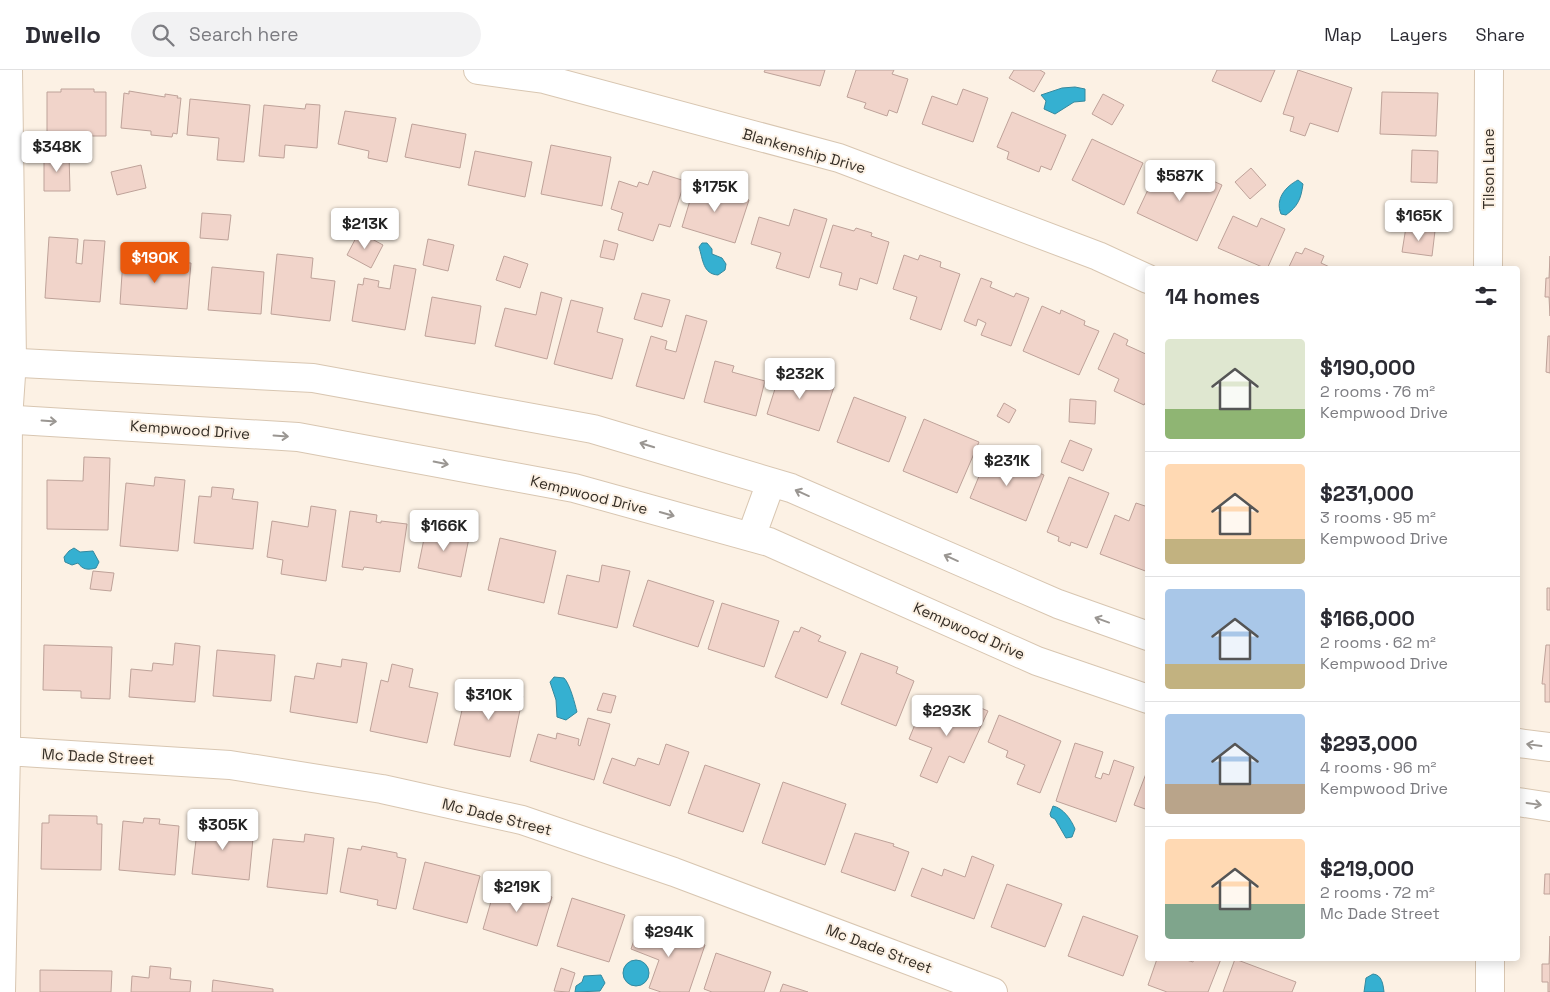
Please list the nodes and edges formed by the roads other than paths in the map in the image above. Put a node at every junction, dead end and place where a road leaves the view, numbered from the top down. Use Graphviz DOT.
graph roads {
  1 [pos="8,70"];
  2 [pos="478,70"];
  3 [pos="1489,70"];
  4 [pos="1488,266"];
  5 [pos="1145,278"];
  6 [pos="6,362"];
  7 [pos="4,418"];
  8 [pos="771,482"];
  9 [pos="750,537"];
  10 [pos="1145,635"];
  11 [pos="1145,698"];
  12 [pos="1520,743"];
  13 [pos="1550,747"];
  14 [pos="6,752"];
  15 [pos="1520,802"];
  16 [pos="1550,807"];
  17 [pos="1490,961"];
  18 [pos="1,992"];
  19 [pos="993,992"];
  20 [pos="1490,992"];
  1 -- 6 [label="street"];
  2 -- 5 [label="street, Blankenship Drive"];
  3 -- 4 [label="street, Tilson Lane"];
  6 -- 7 [label="street"];
  8 -- 6 [label="street, one-way"];
  7 -- 9 [label="street, Kempwood Drive, one-way"];
  7 -- 14 [label="street"];
  8 -- 9 [label="street"];
  10 -- 8 [label="street, one-way"];
  9 -- 11 [label="street, Kempwood Drive"];
  13 -- 12 [label="street, one-way"];
  14 -- 18 [label="street"];
  14 -- 19 [label="street, Mc Dade Street"];
  15 -- 16 [label="street, one-way"];
  17 -- 20 [label="street"];
}
